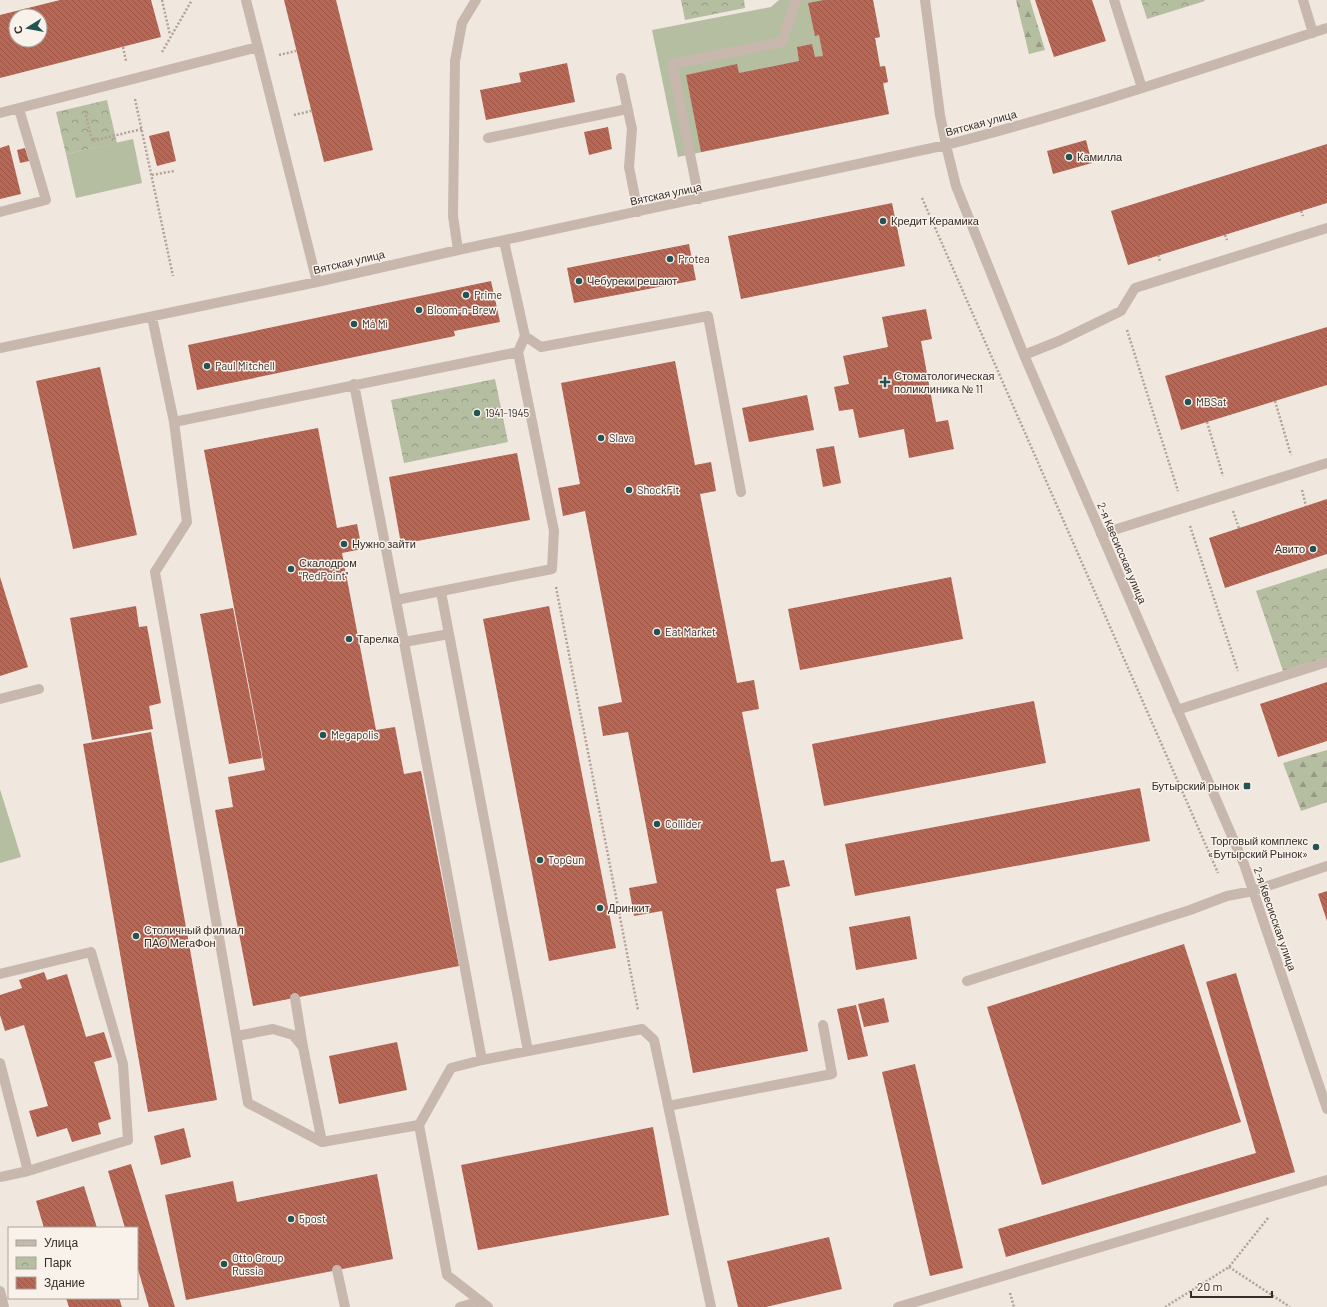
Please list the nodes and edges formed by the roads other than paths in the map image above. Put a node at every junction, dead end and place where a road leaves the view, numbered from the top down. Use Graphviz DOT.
graph roads {
  1 [pos="246,0"];
  2 [pos="476,0"];
  3 [pos="796,0"];
  4 [pos="925,0"];
  5 [pos="1114,0"];
  6 [pos="1303,0"];
  7 [pos="1327,28"];
  8 [pos="1313,33"];
  9 [pos="258,47"];
  10 [pos="621,78"];
  11 [pos="1142,88"];
  12 [pos="19,109"];
  13 [pos="627,109"];
  14 [pos="0,114"];
  15 [pos="488,138"];
  16 [pos="946,145"];
  17 [pos="699,199"];
  18 [pos="0,212"];
  19 [pos="638,212"];
  20 [pos="1327,228"];
  21 [pos="504,241"];
  22 [pos="458,250"];
  23 [pos="316,282"];
  24 [pos="152,317"];
  25 [pos="525,336"];
  26 [pos="0,348"];
  27 [pos="518,352"];
  28 [pos="1024,356"];
  29 [pos="354,384"];
  30 [pos="174,422"];
  31 [pos="1327,463"];
  32 [pos="740,492"];
  33 [pos="1101,534"];
  34 [pos="441,592"];
  35 [pos="396,600"];
  36 [pos="449,634"];
  37 [pos="404,642"];
  38 [pos="1327,662"];
  39 [pos="39,689"];
  40 [pos="0,699"];
  41 [pos="1177,710"];
  42 [pos="1327,866"];
  43 [pos="1253,891"];
  44 [pos="0,974"];
  45 [pos="967,981"];
  46 [pos="295,998"];
  47 [pos="822,1025"];
  48 [pos="242,1035"];
  49 [pos="304,1047"];
  50 [pos="528,1051"];
  51 [pos="482,1060"];
  52 [pos="0,1064"];
  53 [pos="668,1106"];
  54 [pos="1327,1109"];
  55 [pos="419,1125"];
  56 [pos="322,1142"];
  57 [pos="28,1171"];
  58 [pos="0,1178"];
  59 [pos="1327,1180"];
  60 [pos="337,1270"];
  61 [pos="0,1291"];
  62 [pos="485,1304"];
  63 [pos="4,1307"];
  64 [pos="346,1307"];
  65 [pos="460,1307"];
  66 [pos="711,1307"];
  67 [pos="898,1307"];
  1 -- 9 [label="street"];
  2 -- 22 [label="street"];
  3 -- 17 [label="street"];
  4 -- 16 [label="street, 2-я Квесисская улица"];
  5 -- 11 [label="street"];
  6 -- 8 [label="street"];
  7 -- 8 [label="street, Вятская улица"];
  8 -- 11 [label="street, Вятская улица"];
  9 -- 12 [label="street"];
  9 -- 23 [label="street"];
  10 -- 13 [label="street"];
  11 -- 16 [label="street, Вятская улица"];
  12 -- 14 [label="street"];
  12 -- 18 [label="street"];
  13 -- 15 [label="street"];
  13 -- 19 [label="street"];
  16 -- 17 [label="street, Вятская улица"];
  16 -- 28 [label="street, 2-я Квесисская улица"];
  17 -- 19 [label="street, Вятская улица"];
  19 -- 21 [label="street, Вятская улица"];
  20 -- 28 [label="street"];
  21 -- 22 [label="street, Вятская улица"];
  21 -- 25 [label="street"];
  22 -- 23 [label="street, Вятская улица"];
  23 -- 24 [label="street, Вятская улица"];
  24 -- 26 [label="street, Вятская улица"];
  24 -- 30 [label="street"];
  25 -- 27 [label="street"];
  25 -- 32 [label="street"];
  27 -- 29 [label="street"];
  27 -- 34 [label="street"];
  28 -- 33 [label="street, 2-я Квесисская улица"];
  29 -- 30 [label="street"];
  29 -- 35 [label="street"];
  30 -- 56 [label="street"];
  31 -- 33 [label="street"];
  33 -- 41 [label="street, 2-я Квесисская улица"];
  34 -- 35 [label="street"];
  34 -- 36 [label="street"];
  35 -- 37 [label="street"];
  36 -- 37 [label="street"];
  36 -- 50 [label="street"];
  37 -- 51 [label="street"];
  38 -- 41 [label="street"];
  39 -- 40 [label="street"];
  41 -- 43 [label="street, 2-я Квесисская улица"];
  42 -- 43 [label="street"];
  43 -- 45 [label="street"];
  43 -- 54 [label="street, 2-я Квесисская улица"];
  44 -- 57 [label="street"];
  46 -- 49 [label="street"];
  47 -- 53 [label="street"];
  48 -- 49 [label="street"];
  49 -- 56 [label="street"];
  50 -- 51 [label="street"];
  50 -- 53 [label="street"];
  51 -- 55 [label="street"];
  52 -- 57 [label="street"];
  53 -- 66 [label="street"];
  55 -- 56 [label="street"];
  55 -- 62 [label="street"];
  57 -- 58 [label="street"];
  59 -- 67 [label="street"];
  60 -- 64 [label="street"];
  61 -- 63 [label="street"];
  62 -- 65 [label="street"];
}
